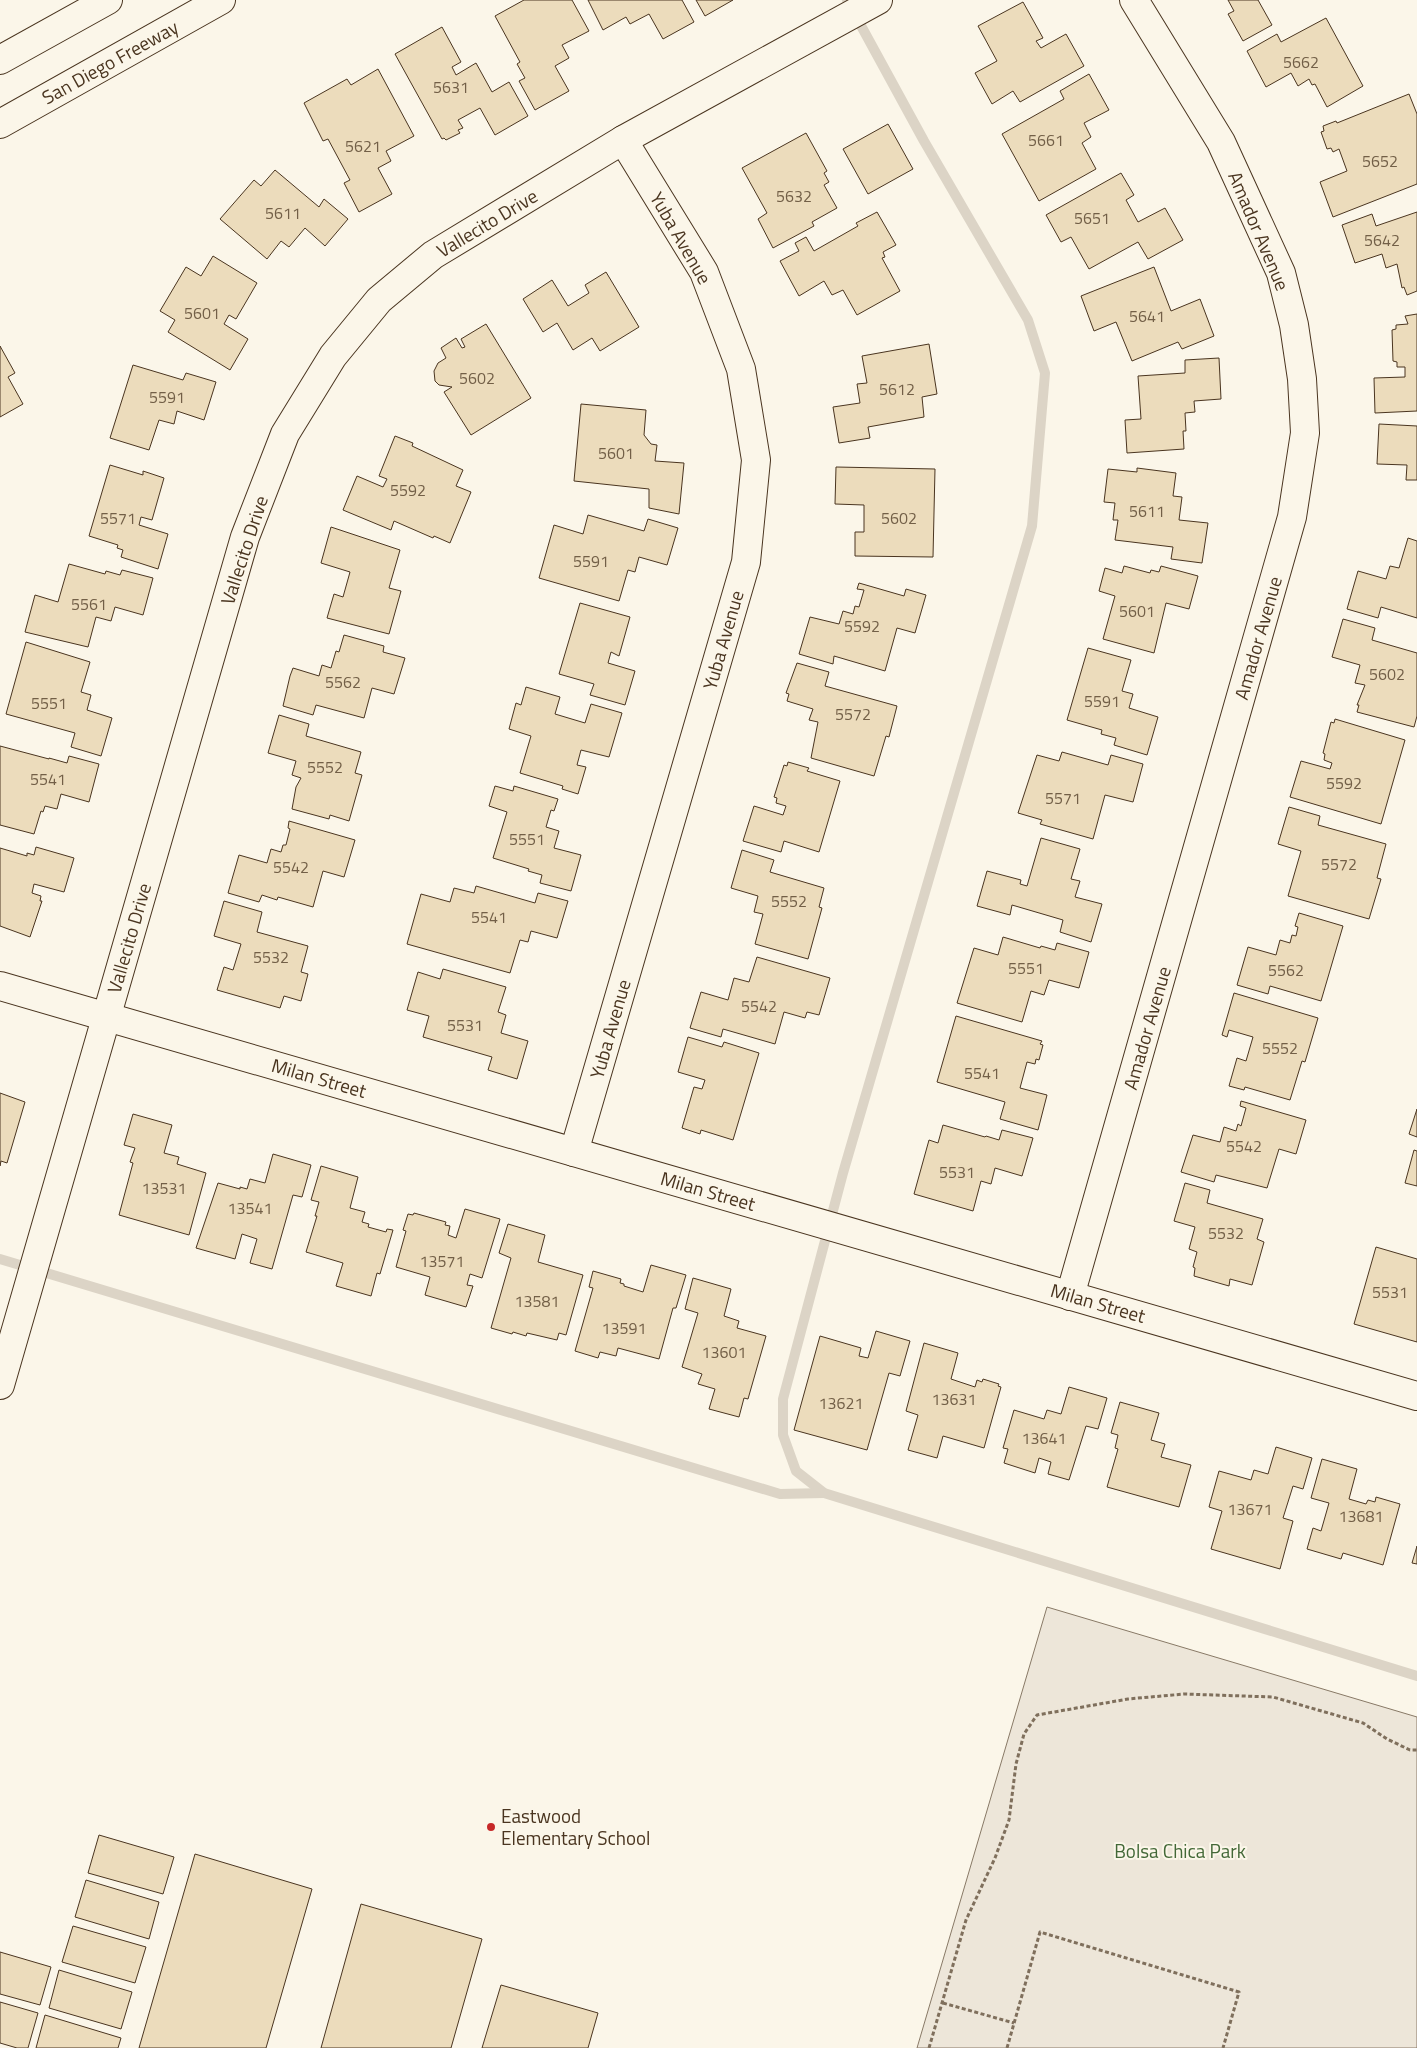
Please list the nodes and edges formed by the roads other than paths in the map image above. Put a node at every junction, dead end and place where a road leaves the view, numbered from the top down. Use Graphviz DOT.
graph roads {
  1 [pos="108,0"];
  2 [pos="221,0"];
  3 [pos="878,0"];
  4 [pos="1134,0"];
  5 [pos="0,60"];
  6 [pos="0,124"];
  7 [pos="623,140"];
  8 [pos="0,986"];
  9 [pos="107,1017"];
  10 [pos="574,1152"];
  11 [pos="1070,1296"];
  12 [pos="0,1385"];
  13 [pos="1417,1396"];
  1 -- 5 [label="main road"];
  2 -- 6 [label="main road, San Diego Freeway"];
  3 -- 7 [label="main road, Vallecito Drive"];
  4 -- 11 [label="main road, Amador Avenue"];
  7 -- 9 [label="main road, Vallecito Drive"];
  7 -- 10 [label="main road, Yuba Avenue"];
  8 -- 9 [label="main road, Milan Street"];
  9 -- 10 [label="main road, Milan Street"];
  9 -- 12 [label="main road, Vallecito Drive"];
  10 -- 11 [label="main road, Milan Street"];
  11 -- 13 [label="main road, Milan Street"];
}
